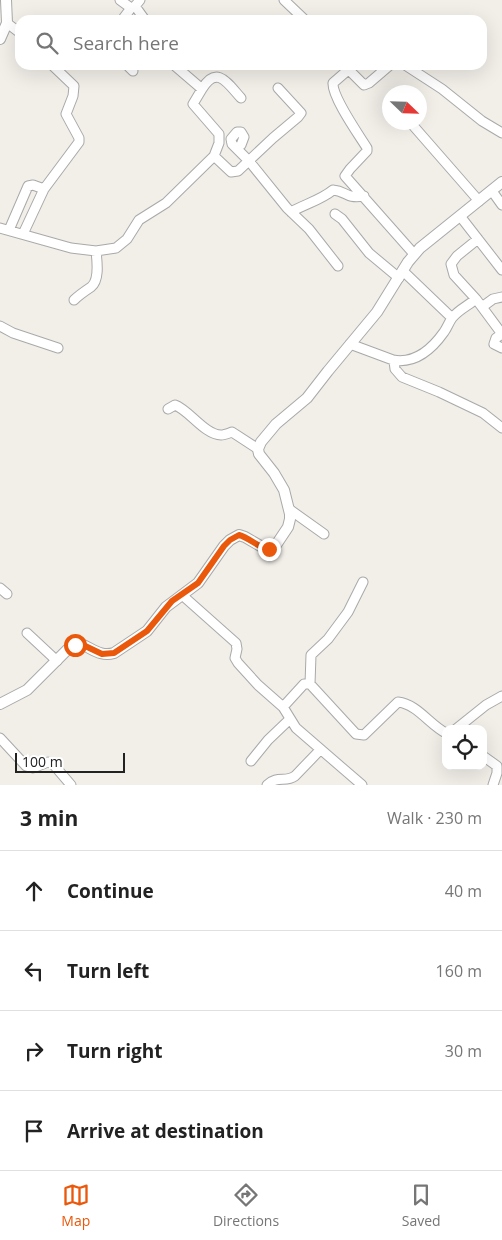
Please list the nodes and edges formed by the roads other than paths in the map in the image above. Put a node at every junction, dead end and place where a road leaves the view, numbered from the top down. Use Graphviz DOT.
graph roads {
  1 [pos="6,0"];
  2 [pos="120,0"];
  3 [pos="284,0"];
  4 [pos="135,5"];
  5 [pos="126,15"];
  6 [pos="300,15"];
  7 [pos="7,22"];
  8 [pos="15,29"];
  9 [pos="0,39"];
  10 [pos="57,70"];
  11 [pos="180,70"];
  12 [pos="344,70"];
  13 [pos="349,70"];
  14 [pos="384,70"];
  15 [pos="413,70"];
  16 [pos="278,88"];
  17 [pos="202,89"];
  18 [pos="241,98"];
  19 [pos="417,130"];
  20 [pos="502,133"];
  21 [pos="236,148"];
  22 [pos="214,156"];
  23 [pos="250,161"];
  24 [pos="502,182"];
  25 [pos="44,189"];
  26 [pos="492,191"];
  27 [pos="364,196"];
  28 [pos="479,201"];
  29 [pos="502,205"];
  30 [pos="291,212"];
  31 [pos="335,214"];
  32 [pos="460,216"];
  33 [pos="4,229"];
  34 [pos="24,234"];
  35 [pos="478,239"];
  36 [pos="96,251"];
  37 [pos="414,254"];
  38 [pos="338,266"];
  39 [pos="502,270"];
  40 [pos="401,274"];
  41 [pos="502,297"];
  42 [pos="74,300"];
  43 [pos="479,303"];
  44 [pos="452,318"];
  45 [pos="0,326"];
  46 [pos="502,334"];
  47 [pos="350,344"];
  48 [pos="58,348"];
  49 [pos="502,348"];
  50 [pos="394,361"];
  51 [pos="168,409"];
  52 [pos="502,428"];
  53 [pos="258,449"];
  54 [pos="289,509"];
  55 [pos="324,534"];
  56 [pos="363,582"];
  57 [pos="0,588"];
  58 [pos="7,594"];
  59 [pos="182,595"];
  60 [pos="27,633"];
  61 [pos="57,661"];
  62 [pos="310,684"];
  63 [pos="502,696"];
  64 [pos="0,704"];
  65 [pos="283,707"];
  66 [pos="290,720"];
  67 [pos="461,725"];
  68 [pos="442,731"];
  69 [pos="0,738"];
  70 [pos="320,750"];
  71 [pos="487,759"];
  72 [pos="251,761"];
  73 [pos="71,785"];
  74 [pos="266,785"];
  75 [pos="362,785"];
  76 [pos="493,785"];
  1 -- 7 [label="street"];
  2 -- 4 [label="street"];
  3 -- 6 [label="street"];
  4 -- 5 [label="street"];
  7 -- 8 [label="street"];
  7 -- 9 [label="street"];
  10 -- 25 [label="street"];
  11 -- 17 [label="street"];
  12 -- 27 [label="street"];
  13 -- 14 [label="street"];
  15 -- 20 [label="street"];
  16 -- 23 [label="street"];
  17 -- 18 [label="street"];
  17 -- 22 [label="street"];
  19 -- 28 [label="street"];
  21 -- 23 [label="street"];
  22 -- 23 [label="street"];
  22 -- 36 [label="street"];
  23 -- 30 [label="street"];
  24 -- 26 [label="street"];
  25 -- 33 [label="street"];
  25 -- 34 [label="street"];
  26 -- 28 [label="street"];
  26 -- 29 [label="street"];
  27 -- 30 [label="street"];
  27 -- 37 [label="street"];
  28 -- 32 [label="street"];
  30 -- 38 [label="street"];
  31 -- 40 [label="street"];
  32 -- 35 [label="street"];
  32 -- 37 [label="street"];
  33 -- 34 [label="street"];
  34 -- 36 [label="street"];
  35 -- 39 [label="street"];
  35 -- 43 [label="street"];
  36 -- 42 [label="street"];
  37 -- 40 [label="street"];
  40 -- 44 [label="street"];
  40 -- 47 [label="street"];
  41 -- 43 [label="street"];
  43 -- 44 [label="street"];
  43 -- 46 [label="street"];
  44 -- 50 [label="street"];
  45 -- 48 [label="street"];
  46 -- 49 [label="street"];
  47 -- 50 [label="street"];
  47 -- 53 [label="street"];
  50 -- 52 [label="street"];
  51 -- 53 [label="street"];
  53 -- 54 [label="street"];
  54 -- 55 [label="street"];
  54 -- 59 [label="street"];
  56 -- 62 [label="street"];
  57 -- 58 [label="street"];
  59 -- 61 [label="street"];
  59 -- 65 [label="street"];
  60 -- 61 [label="street"];
  61 -- 64 [label="street"];
  62 -- 65 [label="street"];
  62 -- 68 [label="street"];
  63 -- 67 [label="street"];
  65 -- 66 [label="street"];
  66 -- 70 [label="street"];
  66 -- 72 [label="street"];
  69 -- 73 [label="street"];
  70 -- 74 [label="street"];
  70 -- 75 [label="street"];
  71 -- 76 [label="street"];
}
